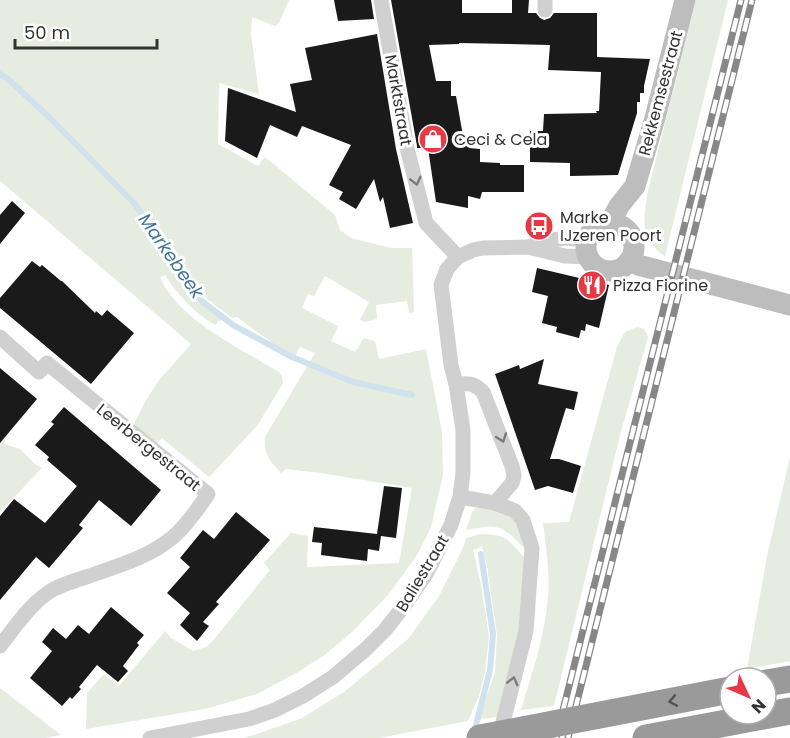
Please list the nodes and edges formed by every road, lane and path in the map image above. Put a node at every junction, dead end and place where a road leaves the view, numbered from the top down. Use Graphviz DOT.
graph roads {
  1 [pos="381,0"];
  2 [pos="685,0"];
  3 [pos="618,226"];
  4 [pos="588,249"];
  5 [pos="458,257"];
  6 [pos="629,261"];
  7 [pos="790,305"];
  8 [pos="0,337"];
  9 [pos="456,384"];
  10 [pos="460,497"];
  11 [pos="495,503"];
  12 [pos="0,646"];
  13 [pos="718,692"];
  14 [pos="790,711"];
  15 [pos="150,738"];
  16 [pos="480,738"];
  17 [pos="499,738"];
  18 [pos="646,738"];
  1 -- 5 [label="street, Marktstraat, one-way"];
  2 -- 3 [label="street, Rekkemsestraat"];
  3 -- 4 [label="street"];
  3 -- 6 [label="street"];
  4 -- 5 [label="street"];
  4 -- 6 [label="street"];
  5 -- 9 [label="street, Baliestraat"];
  6 -- 7 [label="street"];
  8 -- 12 [label="street, Leerbergestraat"];
  9 -- 10 [label="street, Baliestraat"];
  9 -- 11 [label="street, one-way"];
  10 -- 11 [label="street"];
  10 -- 15 [label="street, Baliestraat"];
  17 -- 11 [label="street, one-way"];
  13 -- 16 [label="highway, one-way, bridge"];
  14 -- 18 [label="highway"];
}
